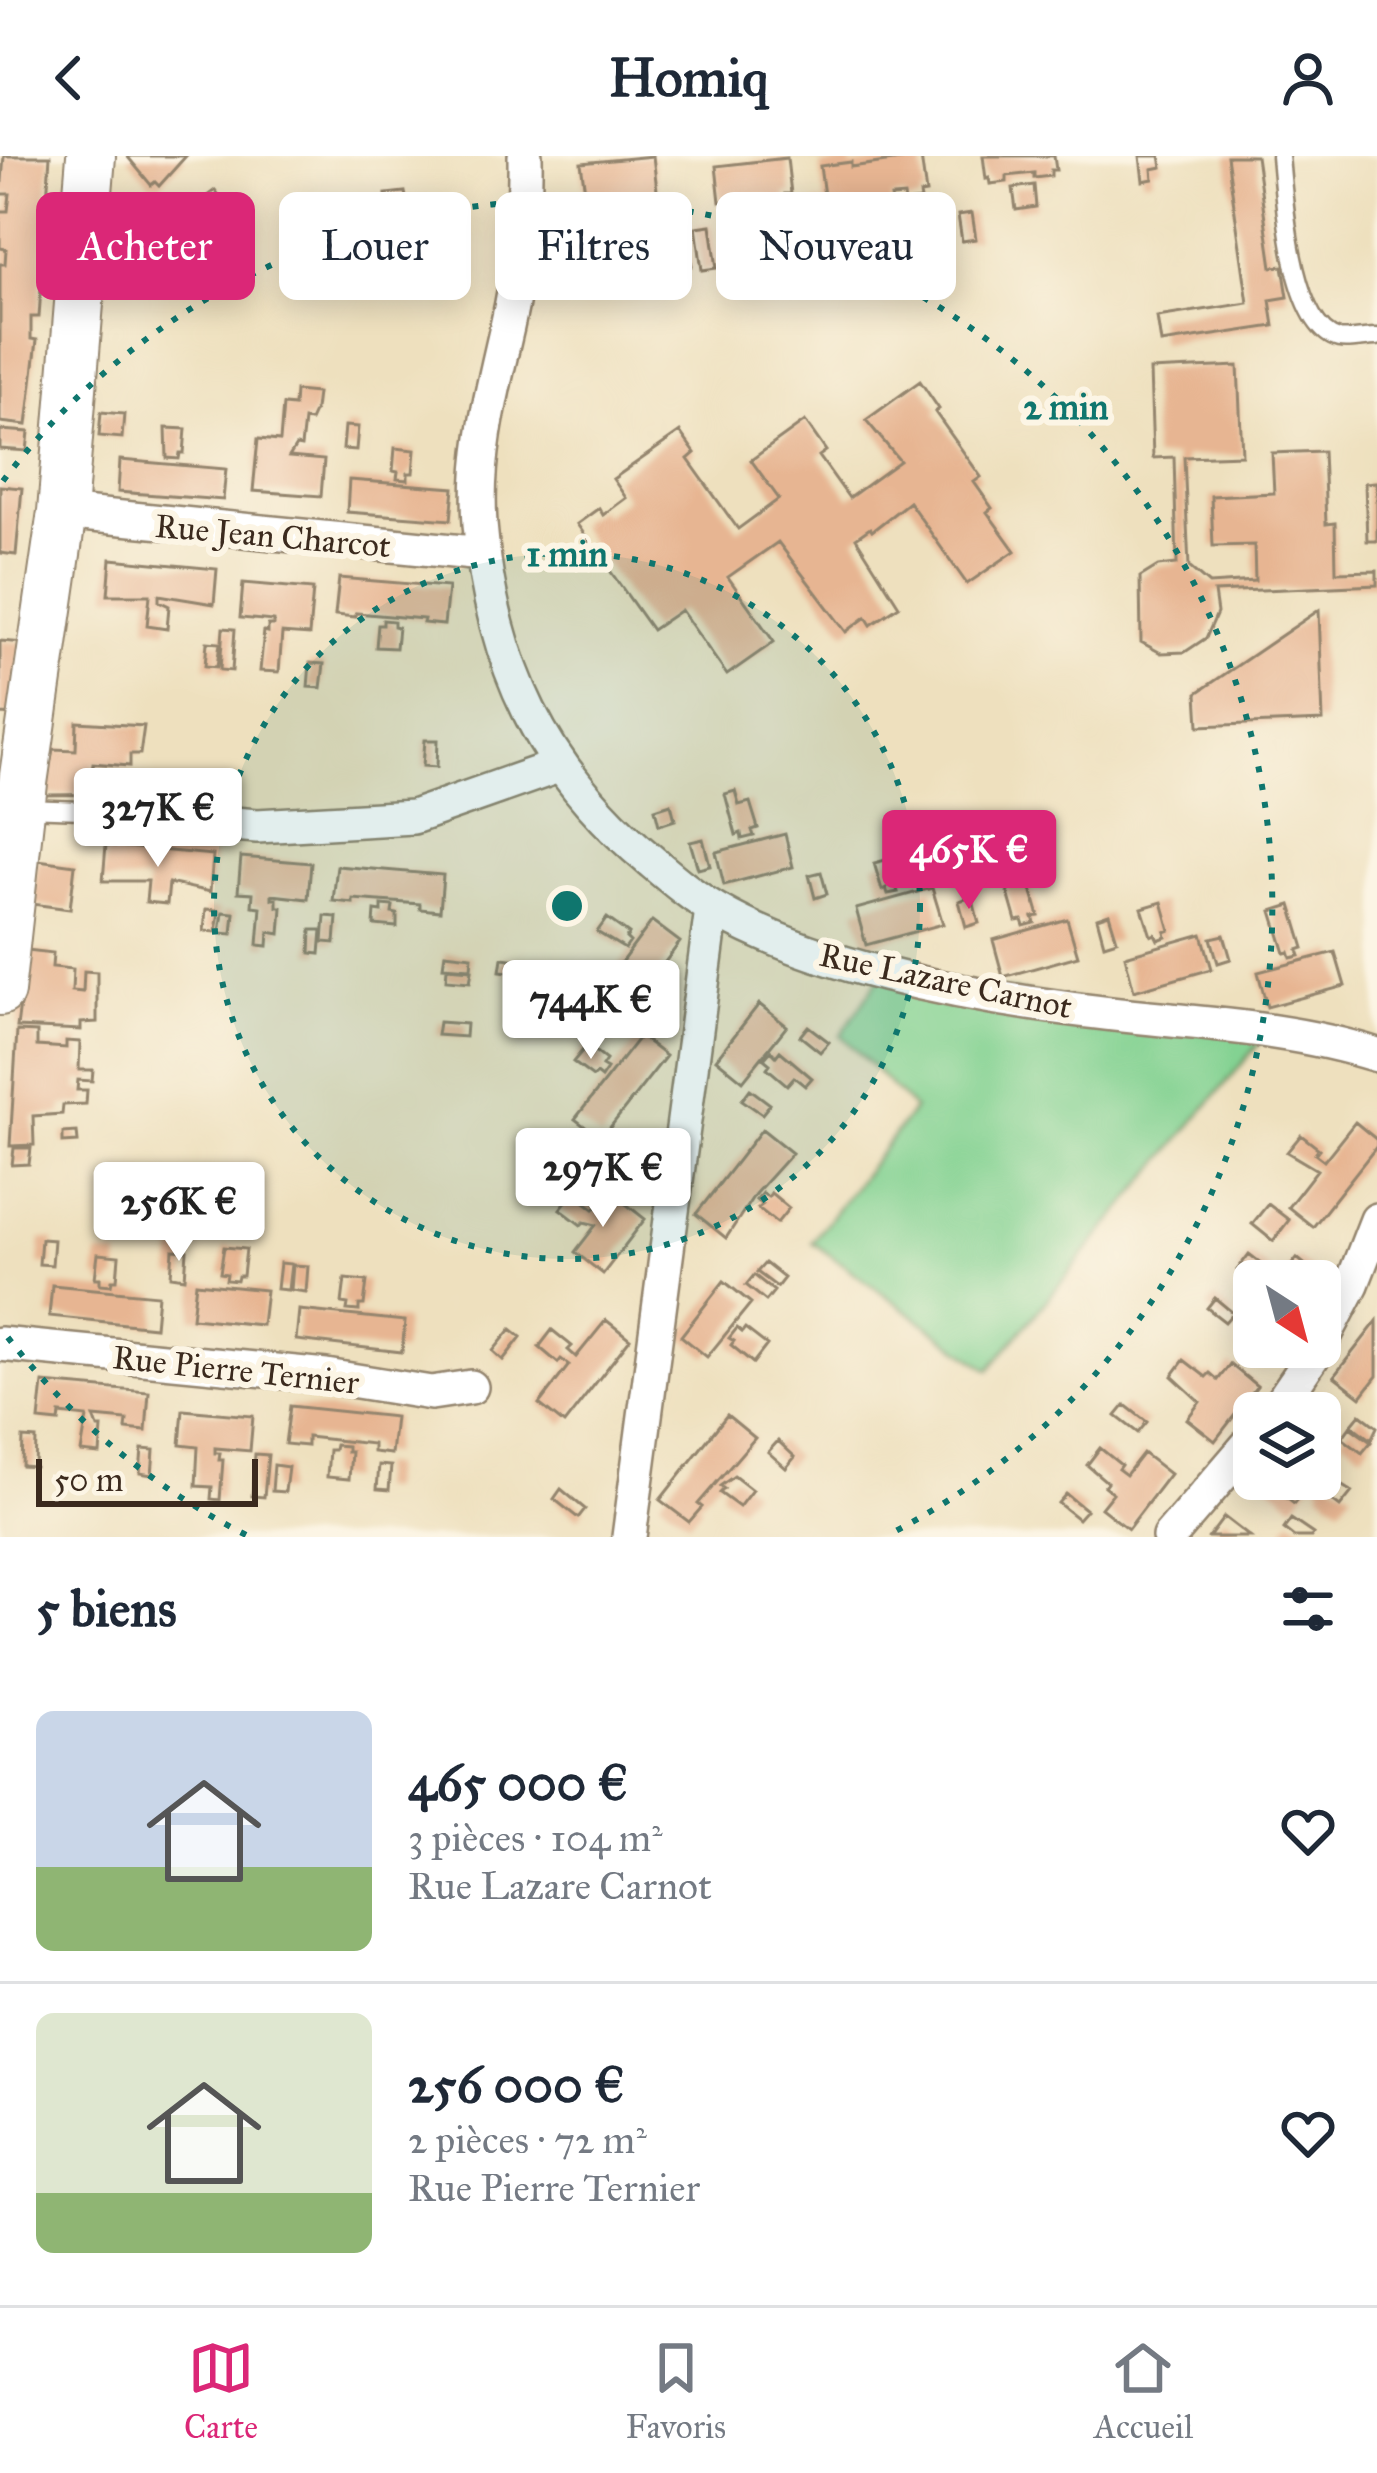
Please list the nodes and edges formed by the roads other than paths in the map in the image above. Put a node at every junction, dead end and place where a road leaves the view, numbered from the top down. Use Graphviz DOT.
graph roads {
  1 [pos="91,156"];
  2 [pos="525,156"];
  3 [pos="1280,156"];
  4 [pos="1377,337"];
  5 [pos="62,512"];
  6 [pos="483,554"];
  7 [pos="558,766"];
  8 [pos="225,787"];
  9 [pos="21,808"];
  10 [pos="174,819"];
  11 [pos="223,825"];
  12 [pos="712,909"];
  13 [pos="0,991"];
  14 [pos="1377,1055"];
  15 [pos="1377,1220"];
  16 [pos="1341,1305"];
  17 [pos="0,1345"];
  18 [pos="470,1387"];
  19 [pos="1233,1462"];
  20 [pos="629,1537"];
  21 [pos="1169,1537"];
  1 -- 5 [label="street"];
  2 -- 6 [label="street, Rue Lazare Carnot"];
  3 -- 4 [label="lane"];
  5 -- 6 [label="street, Rue Jean Charcot"];
  5 -- 9 [label="street"];
  6 -- 7 [label="street, Rue Lazare Carnot"];
  7 -- 11 [label="street"];
  7 -- 12 [label="street, Rue Lazare Carnot"];
  8 -- 11 [label="lane"];
  9 -- 10 [label="lane"];
  9 -- 13 [label="street"];
  10 -- 11 [label="street"];
  12 -- 14 [label="street, Rue Lazare Carnot"];
  12 -- 20 [label="street"];
  15 -- 16 [label="street"];
  17 -- 18 [label="street, Rue Pierre Ternier"];
  19 -- 21 [label="street"];
}
